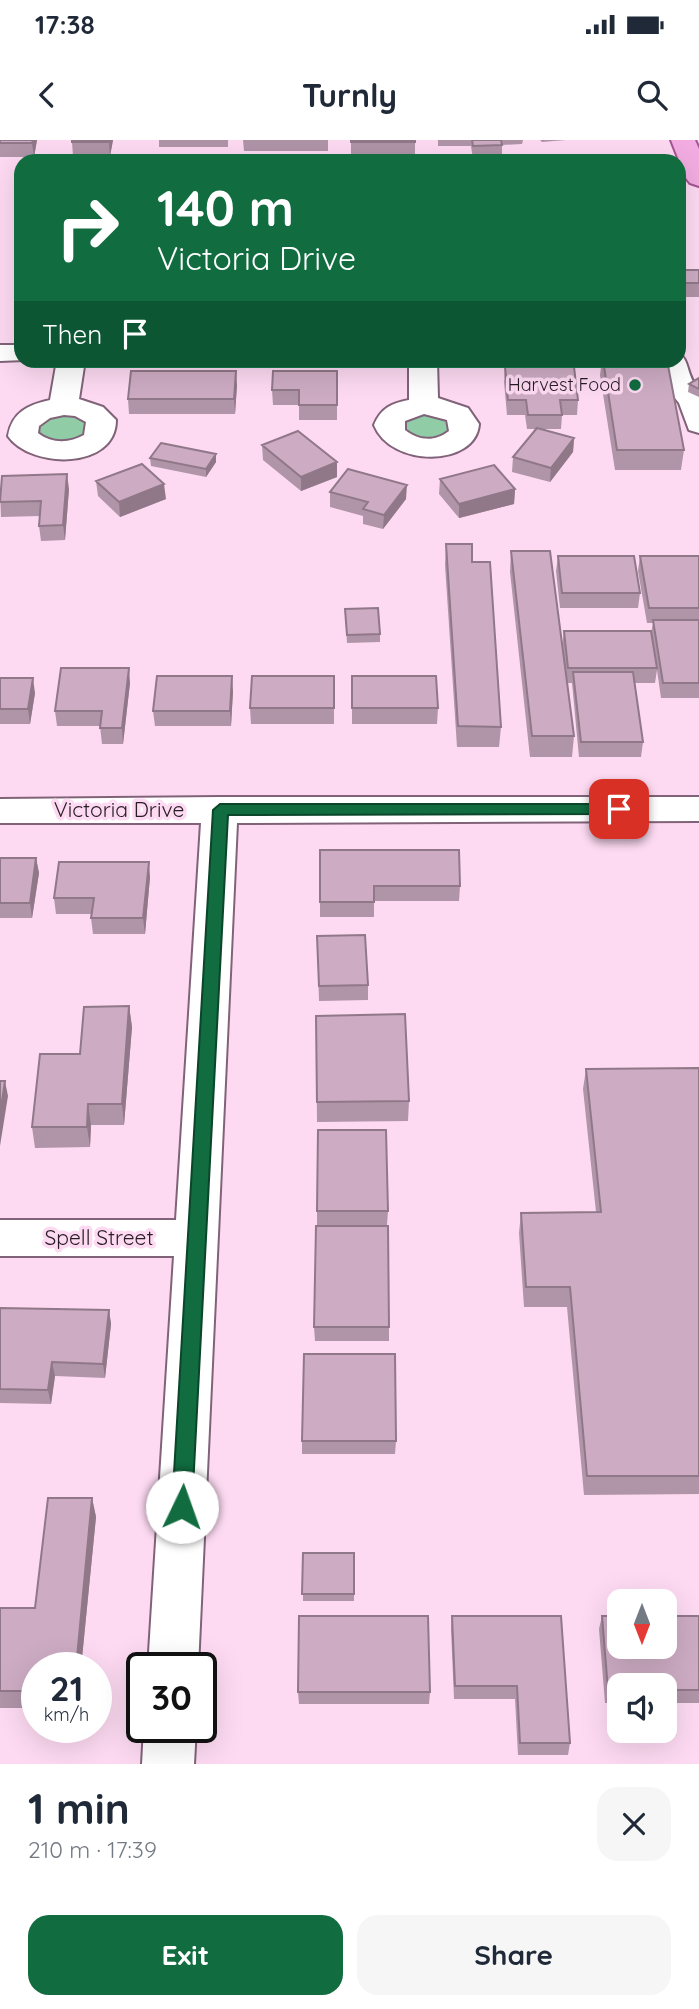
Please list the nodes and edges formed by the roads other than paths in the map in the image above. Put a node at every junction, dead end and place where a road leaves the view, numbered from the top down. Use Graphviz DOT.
graph roads {
  1 [pos="683,140"];
  2 [pos="699,178"];
  3 [pos="70,368"];
  4 [pos="423,368"];
  5 [pos="674,368"];
  6 [pos="424,405"];
  7 [pos="64,406"];
  8 [pos="697,412"];
  9 [pos="699,809"];
  10 [pos="220,810"];
  11 [pos="0,811"];
  12 [pos="0,1238"];
  13 [pos="198,1238"];
  14 [pos="174,1652"];
  15 [pos="169,1743"];
  16 [pos="168,1764"];
  1 -- 2 [label="main road"];
  3 -- 7 [label="street"];
  4 -- 6 [label="street"];
  5 -- 8 [label="street"];
  9 -- 10 [label="street, Victoria Drive"];
  10 -- 11 [label="street, Victoria Drive"];
  10 -- 13 [label="street"];
  12 -- 13 [label="street, Spell Street"];
  13 -- 14 [label="street"];
  15 -- 16 [label="street"];
}
